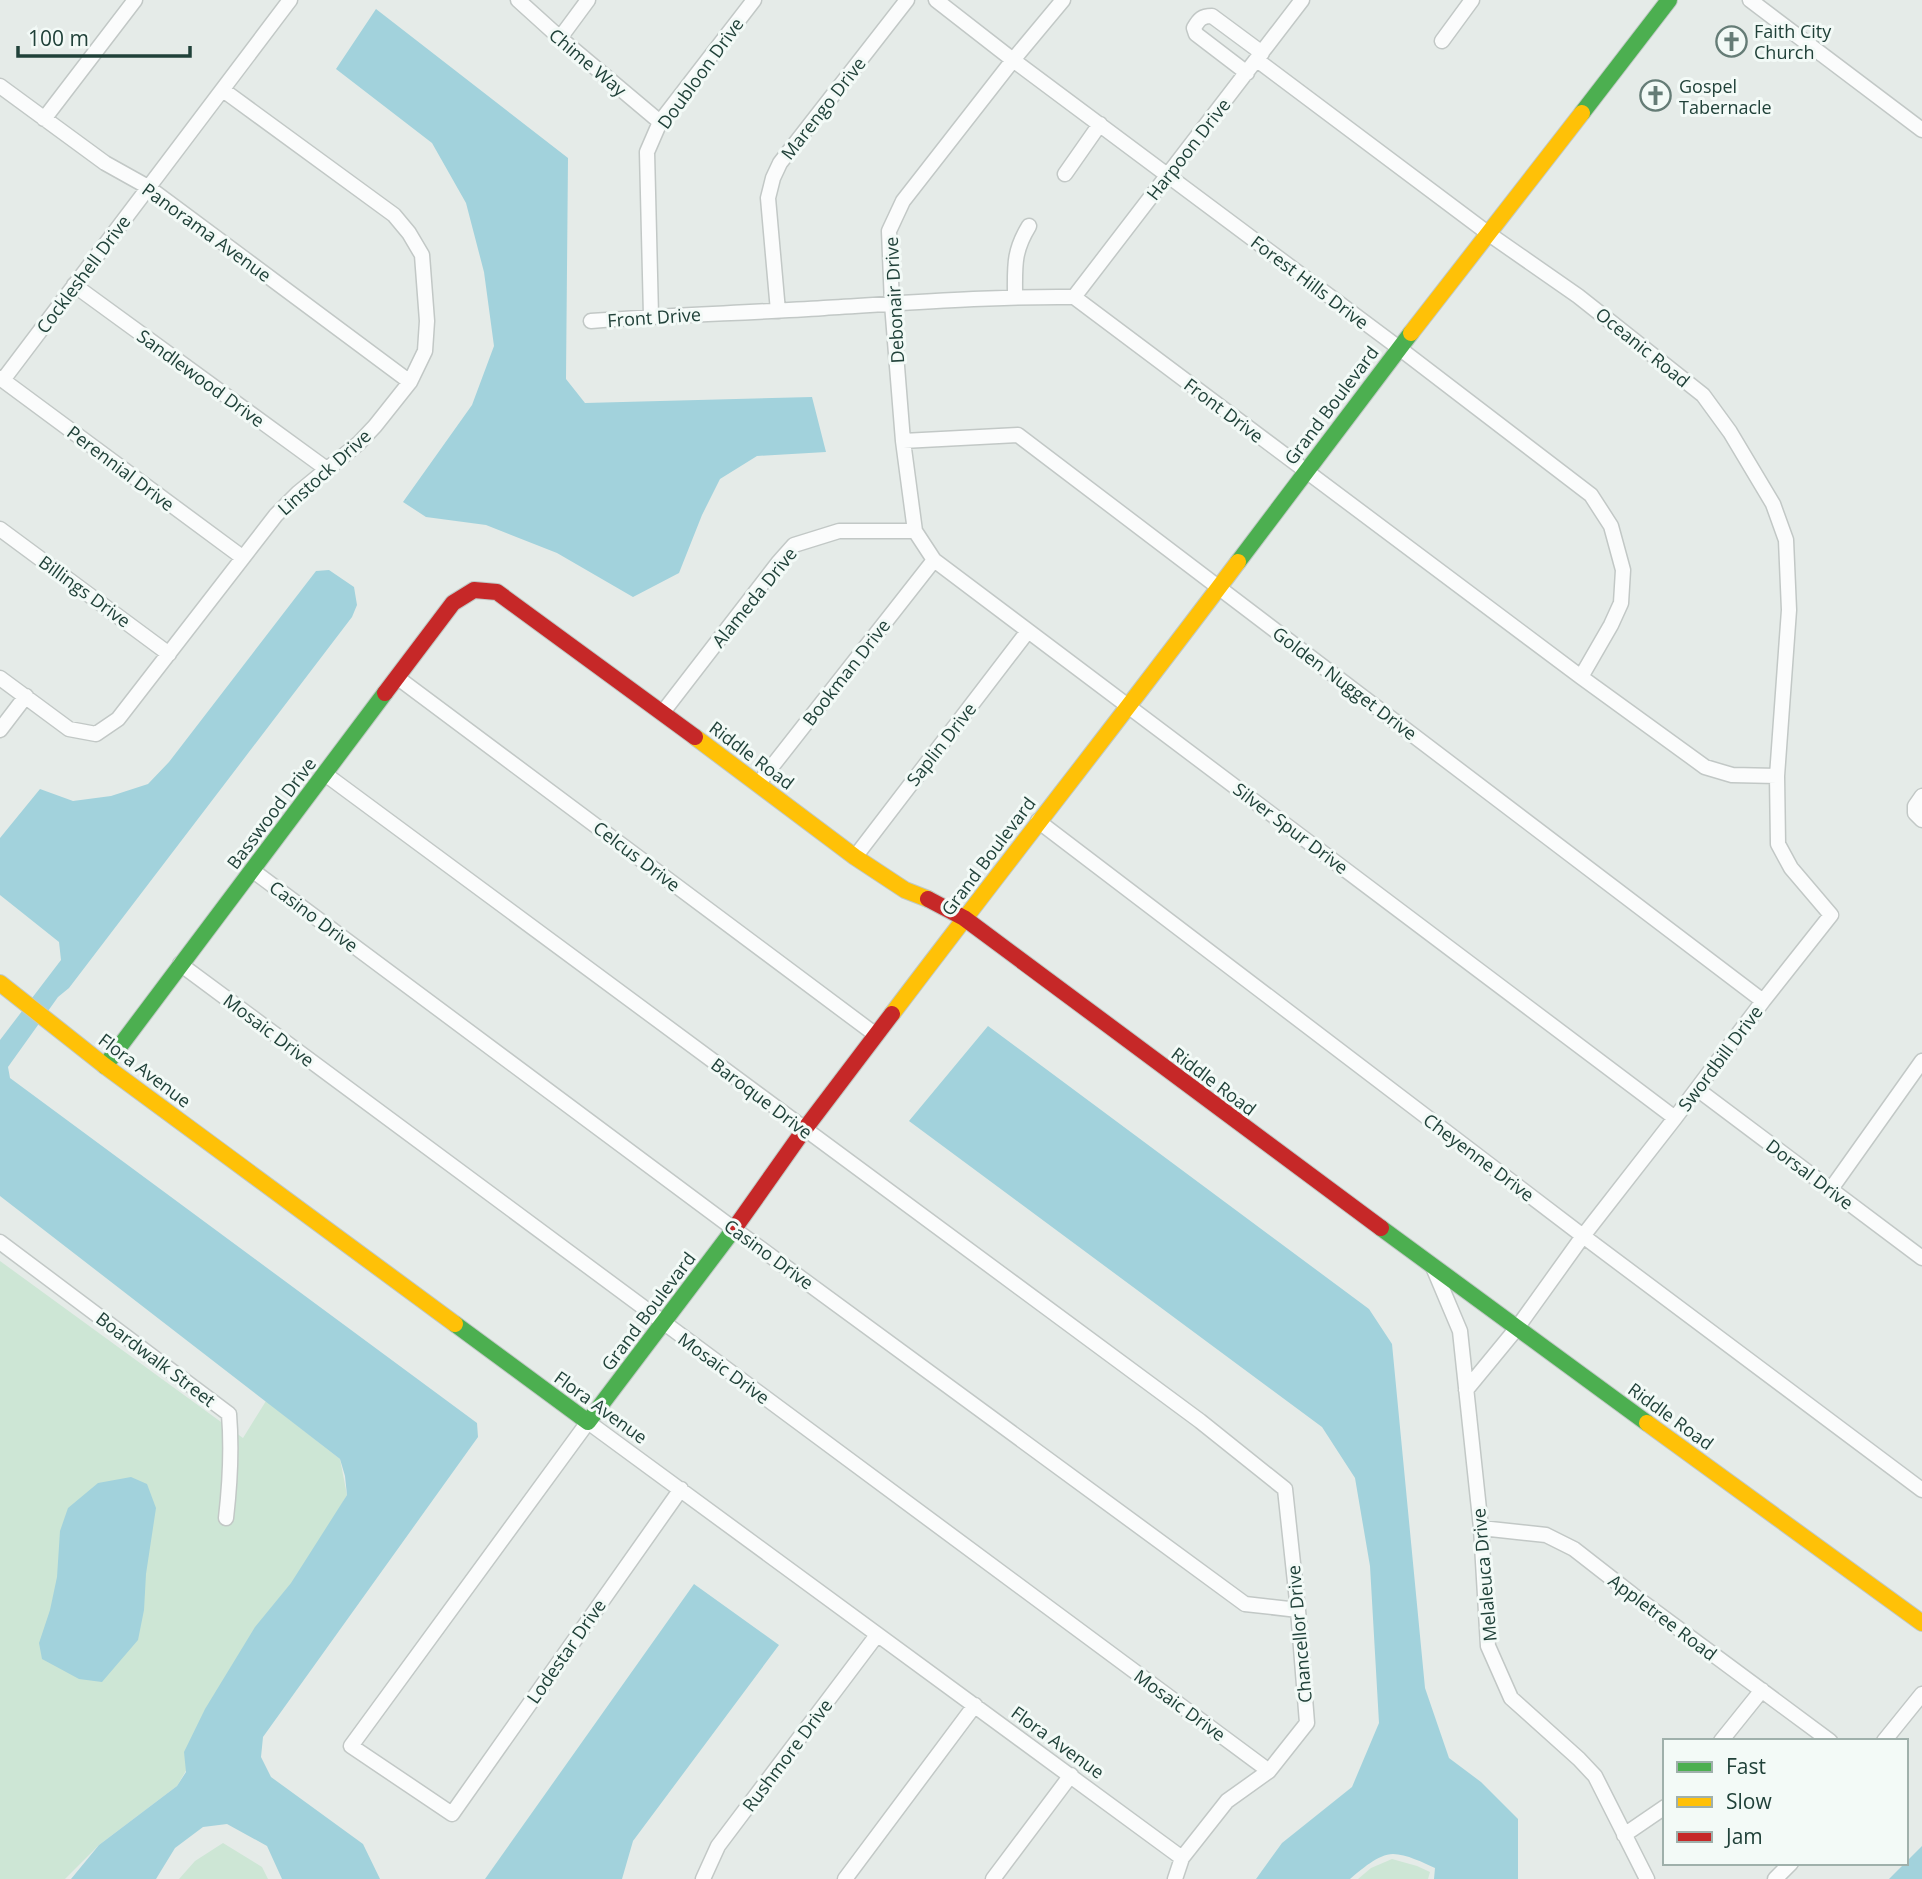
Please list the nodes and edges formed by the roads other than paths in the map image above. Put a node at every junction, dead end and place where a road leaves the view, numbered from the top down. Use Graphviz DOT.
graph roads {
  1 [pos="135,0"];
  2 [pos="290,0"];
  3 [pos="518,0"];
  4 [pos="588,0"];
  5 [pos="754,0"];
  6 [pos="907,0"];
  7 [pos="936,0"];
  8 [pos="1063,0"];
  9 [pos="1302,0"];
  10 [pos="1472,0"];
  11 [pos="1669,0"];
  12 [pos="1750,0"];
  13 [pos="560,38"];
  14 [pos="1441,41"];
  15 [pos="1259,57"];
  16 [pos="1013,60"];
  17 [pos="1247,73"];
  18 [pos="0,86"];
  19 [pos="223,90"];
  20 [pos="44,119"];
  21 [pos="660,122"];
  22 [pos="1100,124"];
  23 [pos="1922,130"];
  24 [pos="1065,174"];
  25 [pos="1167,175"];
  26 [pos="148,187"];
  27 [pos="1029,226"];
  28 [pos="1489,234"];
  29 [pos="74,285"];
  30 [pos="1015,296"];
  31 [pos="1074,297"];
  32 [pos="892,304"];
  33 [pos="778,311"];
  34 [pos="651,316"];
  35 [pos="591,321"];
  36 [pos="1399,348"];
  37 [pos="1,379"];
  38 [pos="410,382"];
  39 [pos="903,441"];
  40 [pos="328,470"];
  41 [pos="1306,472"];
  42 [pos="0,529"];
  43 [pos="915,531"];
  44 [pos="242,557"];
  45 [pos="934,560"];
  46 [pos="1219,587"];
  47 [pos="474,590"];
  48 [pos="1028,631"];
  49 [pos="169,654"];
  50 [pos="1581,677"];
  51 [pos="0,678"];
  52 [pos="398,678"];
  53 [pos="26,696"];
  54 [pos="1130,706"];
  55 [pos="663,712"];
  56 [pos="0,730"];
  57 [pos="325,774"];
  58 [pos="1777,776"];
  59 [pos="759,783"];
  60 [pos="1919,801"];
  61 [pos="1922,820"];
  62 [pos="1038,821"];
  63 [pos="855,857"];
  64 [pos="252,870"];
  65 [pos="964,918"];
  66 [pos="180,964"];
  67 [pos="0,983"];
  68 [pos="1763,1001"];
  69 [pos="876,1035"];
  70 [pos="1922,1061"];
  71 [pos="105,1066"];
  72 [pos="1697,1089"];
  73 [pos="1675,1118"];
  74 [pos="804,1130"];
  75 [pos="1831,1189"];
  76 [pos="734,1229"];
  77 [pos="1583,1236"];
  78 [pos="0,1242"];
  79 [pos="1922,1258"];
  80 [pos="1432,1266"];
  81 [pos="664,1323"];
  82 [pos="1517,1328"];
  83 [pos="1466,1390"];
  84 [pos="1200,1421"];
  85 [pos="588,1422"];
  86 [pos="681,1489"];
  87 [pos="1922,1490"];
  88 [pos="226,1518"];
  89 [pos="1481,1528"];
  90 [pos="1298,1610"];
  91 [pos="1922,1623"];
  92 [pos="877,1635"];
  93 [pos="1762,1690"];
  94 [pos="1922,1694"];
  95 [pos="975,1705"];
  96 [pos="1723,1739"];
  97 [pos="1827,1739"];
  98 [pos="1886,1739"];
  99 [pos="1269,1771"];
  100 [pos="1071,1775"];
  101 [pos="1663,1808"];
  102 [pos="452,1814"];
  103 [pos="1624,1835"];
  104 [pos="1182,1858"];
  105 [pos="1789,1865"];
  106 [pos="998,1877"];
  107 [pos="703,1879"];
  108 [pos="845,1879"];
  109 [pos="1175,1879"];
  110 [pos="1647,1879"];
  111 [pos="1775,1879"];
  1 -- 20 [label="street"];
  2 -- 19 [label="street, Cockleshell Drive"];
  3 -- 13 [label="street, Chime Way"];
  4 -- 13 [label="street"];
  5 -- 21 [label="street, Doubloon Drive"];
  6 -- 33 [label="street, Marengo Drive"];
  7 -- 16 [label="street, Forest Hills Drive"];
  8 -- 16 [label="street, Debonair Drive"];
  9 -- 15 [label="street, Harpoon Drive"];
  10 -- 14 [label="street"];
  11 -- 28 [label="street, Grand Boulevard"];
  12 -- 23 [label="street"];
  13 -- 21 [label="street, Chime Way"];
  15 -- 17 [label="street, Harpoon Drive"];
  15 -- 17 [label="street, Oceanic Road"];
  15 -- 28 [label="street, Oceanic Road"];
  16 -- 22 [label="street, Forest Hills Drive"];
  16 -- 32 [label="street, Debonair Drive"];
  17 -- 25 [label="street, Harpoon Drive"];
  18 -- 20 [label="street, Panorama Avenue"];
  19 -- 26 [label="street, Cockleshell Drive"];
  19 -- 38 [label="street, Linstock Drive"];
  20 -- 26 [label="street, Panorama Avenue"];
  21 -- 34 [label="street, Doubloon Drive"];
  22 -- 24 [label="street"];
  22 -- 25 [label="street, Forest Hills Drive"];
  25 -- 31 [label="street, Harpoon Drive"];
  25 -- 36 [label="street, Forest Hills Drive"];
  26 -- 29 [label="street, Cockleshell Drive"];
  26 -- 38 [label="street, Panorama Avenue"];
  27 -- 30 [label="street"];
  28 -- 36 [label="street, Grand Boulevard"];
  28 -- 58 [label="street, Oceanic Road"];
  29 -- 37 [label="street, Cockleshell Drive"];
  29 -- 40 [label="street, Sandlewood Drive"];
  30 -- 31 [label="street, Front Drive"];
  30 -- 32 [label="street, Front Drive"];
  31 -- 41 [label="street, Front Drive"];
  32 -- 33 [label="street, Front Drive"];
  32 -- 39 [label="street, Debonair Drive"];
  33 -- 34 [label="street, Front Drive"];
  34 -- 35 [label="street, Front Drive"];
  36 -- 41 [label="street, Grand Boulevard"];
  36 -- 50 [label="street, Forest Hills Drive"];
  37 -- 44 [label="street, Perennial Drive"];
  38 -- 40 [label="street, Linstock Drive"];
  39 -- 43 [label="street, Debonair Drive"];
  39 -- 46 [label="street, Golden Nugget Drive"];
  40 -- 44 [label="street, Linstock Drive"];
  41 -- 46 [label="street, Grand Boulevard"];
  41 -- 50 [label="street, Front Drive"];
  42 -- 49 [label="street, Billings Drive"];
  43 -- 45 [label="street, Silver Spur Drive"];
  43 -- 55 [label="street, Alameda Drive"];
  44 -- 49 [label="street, Linstock Drive"];
  45 -- 48 [label="street, Silver Spur Drive"];
  45 -- 59 [label="street, Bookman Drive"];
  46 -- 54 [label="street, Grand Boulevard"];
  46 -- 68 [label="street, Golden Nugget Drive"];
  47 -- 52 [label="street, Basswood Drive"];
  47 -- 55 [label="street, Riddle Road"];
  48 -- 54 [label="street, Silver Spur Drive"];
  48 -- 63 [label="street, Saplin Drive"];
  49 -- 53 [label="street, Linstock Drive"];
  50 -- 58 [label="street, Front Drive"];
  51 -- 53 [label="street"];
  52 -- 57 [label="street, Basswood Drive"];
  52 -- 69 [label="street, Celcus Drive"];
  53 -- 56 [label="street"];
  54 -- 62 [label="street, Grand Boulevard"];
  54 -- 73 [label="street, Silver Spur Drive"];
  55 -- 59 [label="street, Riddle Road"];
  57 -- 64 [label="street, Basswood Drive"];
  57 -- 74 [label="street, Baroque Drive"];
  58 -- 68 [label="street, Swordbill Drive"];
  59 -- 63 [label="street, Riddle Road"];
  60 -- 61 [label="street"];
  62 -- 65 [label="street, Grand Boulevard"];
  62 -- 77 [label="street, Cheyenne Drive"];
  63 -- 65 [label="street, Riddle Road"];
  64 -- 66 [label="street, Basswood Drive"];
  64 -- 76 [label="street, Casino Drive"];
  65 -- 69 [label="street, Grand Boulevard"];
  65 -- 80 [label="street, Riddle Road"];
  66 -- 71 [label="street, Basswood Drive"];
  66 -- 81 [label="street, Mosaic Drive"];
  67 -- 71 [label="street, Flora Avenue"];
  68 -- 72 [label="street, Swordbill Drive"];
  69 -- 74 [label="street, Grand Boulevard"];
  70 -- 75 [label="street"];
  71 -- 85 [label="street, Flora Avenue"];
  72 -- 73 [label="street, Swordbill Drive"];
  72 -- 75 [label="street, Dorsal Drive"];
  73 -- 77 [label="street, Swordbill Drive"];
  74 -- 76 [label="street, Grand Boulevard"];
  74 -- 84 [label="street, Baroque Drive"];
  75 -- 79 [label="street, Dorsal Drive"];
  76 -- 81 [label="street, Grand Boulevard"];
  76 -- 90 [label="street, Casino Drive"];
  77 -- 82 [label="street, Swordbill Drive"];
  77 -- 87 [label="street, Cheyenne Drive"];
  78 -- 88 [label="street, Boardwalk Street"];
  80 -- 82 [label="street, Riddle Road"];
  80 -- 83 [label="street, Melaleuca Drive"];
  81 -- 85 [label="street, Grand Boulevard"];
  81 -- 99 [label="street, Mosaic Drive"];
  82 -- 83 [label="street, Swordbill Drive"];
  82 -- 91 [label="street, Riddle Road"];
  83 -- 89 [label="street, Melaleuca Drive"];
  84 -- 90 [label="street, Chancellor Drive"];
  85 -- 86 [label="street, Flora Avenue"];
  85 -- 102 [label="street, Grand Boulevard"];
  86 -- 92 [label="street, Flora Avenue"];
  86 -- 102 [label="street, Lodestar Drive"];
  89 -- 93 [label="street, Appletree Road"];
  89 -- 103 [label="street, Melaleuca Drive"];
  90 -- 99 [label="street, Chancellor Drive"];
  92 -- 95 [label="street, Flora Avenue"];
  92 -- 107 [label="street, Rushmore Drive"];
  93 -- 96 [label="street"];
  93 -- 97 [label="street, Appletree Road"];
  94 -- 98 [label="street"];
  95 -- 100 [label="street, Flora Avenue"];
  95 -- 108 [label="street"];
  99 -- 104 [label="street, Chancellor Drive"];
  100 -- 104 [label="street, Flora Avenue"];
  100 -- 106 [label="street"];
  101 -- 103 [label="street"];
  103 -- 110 [label="street, Melaleuca Drive"];
  104 -- 109 [label="street, Chancellor Drive"];
  105 -- 111 [label="street"];
}
